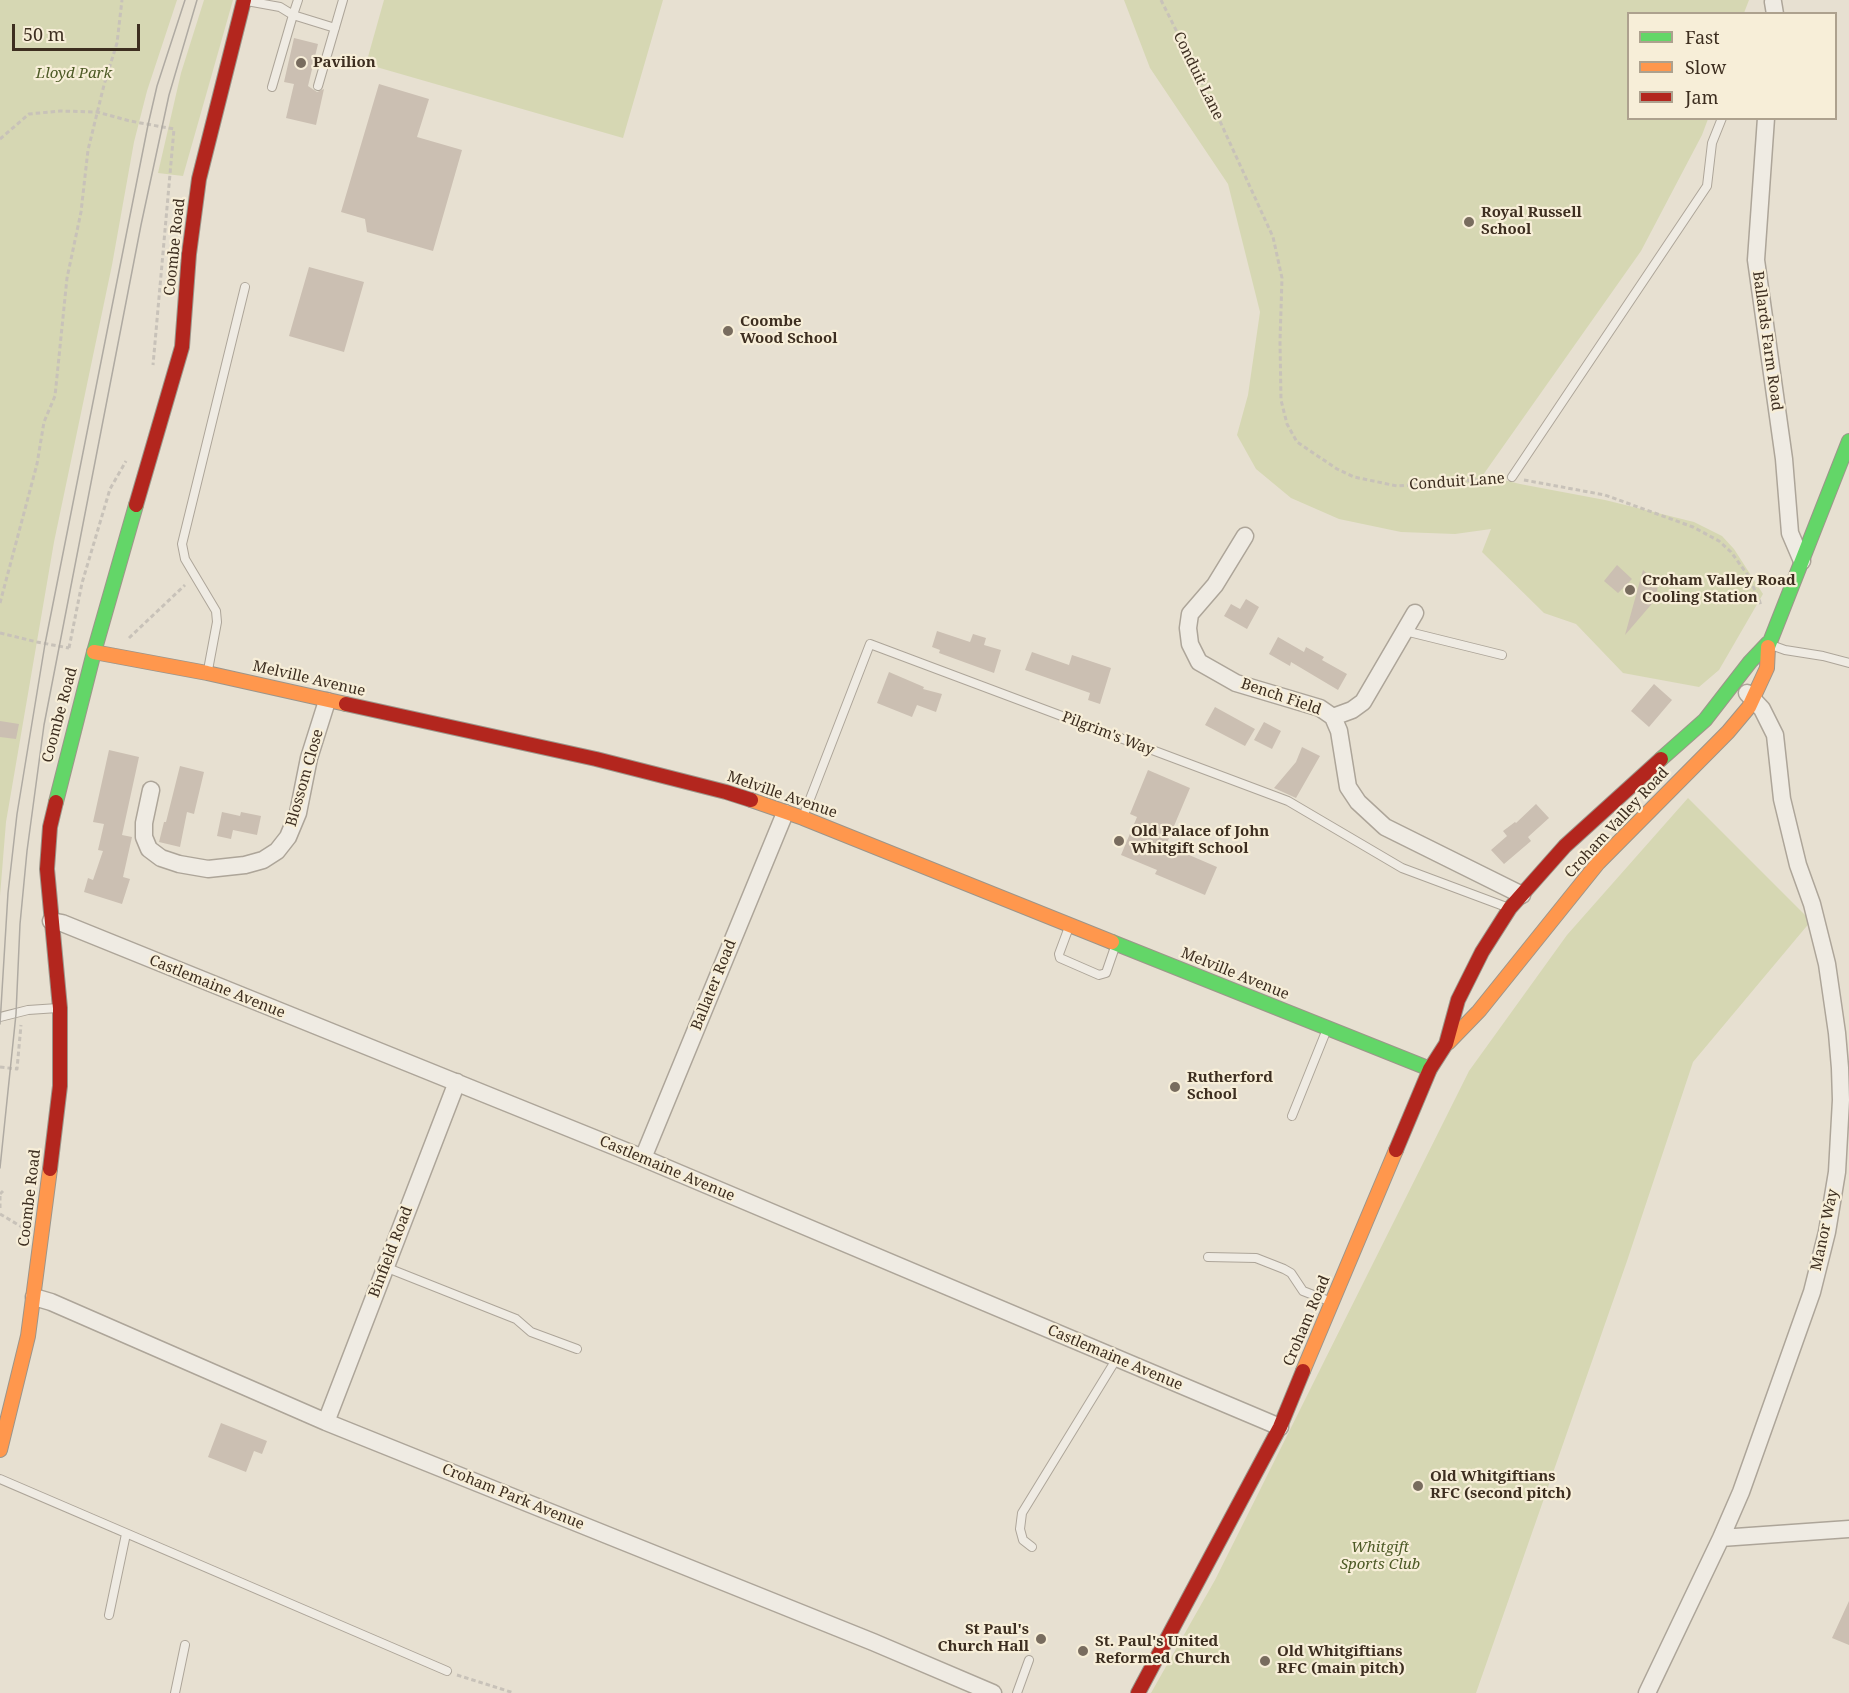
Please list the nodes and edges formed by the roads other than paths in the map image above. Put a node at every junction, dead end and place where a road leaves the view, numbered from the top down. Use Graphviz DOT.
graph roads {
  1 [pos="244,0"];
  2 [pos="298,0"];
  3 [pos="343,0"];
  4 [pos="293,15"];
  5 [pos="335,28"];
  6 [pos="318,86"];
  7 [pos="272,87"];
  8 [pos="1721,120"];
  9 [pos="1766,120"];
  10 [pos="245,287"];
  11 [pos="1849,441"];
  12 [pos="1512,477"];
  13 [pos="1245,536"];
  14 [pos="1802,561"];
  15 [pos="1415,613"];
  16 [pos="1404,630"];
  17 [pos="1768,644"];
  18 [pos="94,652"];
  19 [pos="1502,654"];
  20 [pos="1849,663"];
  21 [pos="207,673"];
  22 [pos="1735,684"];
  23 [pos="1753,698"];
  24 [pos="327,701"];
  25 [pos="1333,717"];
  26 [pos="151,790"];
  27 [pos="785,813"];
  28 [pos="803,818"];
  29 [pos="1521,895"];
  30 [pos="1510,908"];
  31 [pos="51,921"];
  32 [pos="1070,925"];
  33 [pos="1116,944"];
  34 [pos="1482,952"];
  35 [pos="60,1008"];
  36 [pos="0,1017"];
  37 [pos="1328,1029"];
  38 [pos="1446,1044"];
  39 [pos="1430,1070"];
  40 [pos="457,1082"];
  41 [pos="1292,1116"];
  42 [pos="1844,1133"];
  43 [pos="642,1158"];
  44 [pos="1208,1257"];
  45 [pos="385,1267"];
  46 [pos="34,1297"];
  47 [pos="1333,1302"];
  48 [pos="577,1349"];
  49 [pos="1117,1358"];
  50 [pos="326,1422"];
  51 [pos="1280,1427"];
  52 [pos="0,1450"];
  53 [pos="0,1479"];
  54 [pos="1849,1529"];
  55 [pos="126,1534"];
  56 [pos="1721,1538"];
  57 [pos="1032,1547"];
  58 [pos="109,1615"];
  59 [pos="185,1645"];
  60 [pos="1029,1660"];
  61 [pos="447,1671"];
  62 [pos="175,1693"];
  63 [pos="993,1693"];
  64 [pos="1017,1693"];
  65 [pos="1138,1693"];
  66 [pos="1647,1693"];
  1 -- 4 [label="lane"];
  1 -- 18 [label="street, Coombe Road"];
  2 -- 4 [label="lane"];
  3 -- 5 [label="lane"];
  4 -- 5 [label="lane"];
  4 -- 7 [label="lane"];
  5 -- 6 [label="lane"];
  8 -- 12 [label="lane"];
  9 -- 14 [label="street, Ballards Farm Road"];
  10 -- 21 [label="lane"];
  11 -- 14 [label="street, Croham Valley Road"];
  13 -- 25 [label="street, Bench Field"];
  14 -- 17 [label="street, Croham Valley Road"];
  15 -- 16 [label="street, Bench Field"];
  16 -- 19 [label="lane"];
  16 -- 25 [label="street, Bench Field"];
  17 -- 20 [label="lane"];
  17 -- 22 [label="street, Croham Valley Road"];
  17 -- 23 [label="street, Croham Valley Road"];
  18 -- 21 [label="street, Melville Avenue"];
  18 -- 31 [label="street, Coombe Road"];
  21 -- 24 [label="street, Melville Avenue"];
  22 -- 23 [label="street, Manor Way"];
  22 -- 29 [label="street, Croham Valley Road"];
  23 -- 38 [label="street, Croham Valley Road"];
  23 -- 42 [label="street, Manor Way"];
  24 -- 26 [label="street, Blossom Close"];
  24 -- 27 [label="street, Melville Avenue"];
  25 -- 29 [label="street, Bench Field"];
  27 -- 28 [label="street, Melville Avenue"];
  27 -- 43 [label="street, Ballater Road"];
  28 -- 30 [label="lane, Pilgrim's Way"];
  28 -- 32 [label="street, Melville Avenue"];
  29 -- 30 [label="street, Croham Valley Road"];
  30 -- 34 [label="street, Croham Valley Road"];
  31 -- 35 [label="street, Coombe Road"];
  31 -- 40 [label="street, Castlemaine Avenue"];
  32 -- 33 [label="street, Melville Avenue"];
  32 -- 33 [label="lane"];
  33 -- 37 [label="street, Melville Avenue"];
  34 -- 38 [label="street, Croham Road"];
  35 -- 36 [label="lane"];
  35 -- 46 [label="street, Coombe Road"];
  37 -- 39 [label="street, Melville Avenue"];
  37 -- 41 [label="lane"];
  38 -- 39 [label="street, Croham Road"];
  39 -- 47 [label="street, Croham Road"];
  40 -- 43 [label="street, Castlemaine Avenue"];
  40 -- 45 [label="street, Binfield Road"];
  42 -- 56 [label="street, Manor Way"];
  43 -- 49 [label="street, Castlemaine Avenue"];
  44 -- 47 [label="lane"];
  45 -- 48 [label="lane"];
  45 -- 50 [label="street, Binfield Road"];
  46 -- 50 [label="street, Croham Park Avenue"];
  46 -- 52 [label="street, Coombe Road"];
  47 -- 51 [label="street, Croham Road"];
  49 -- 51 [label="street, Castlemaine Avenue"];
  49 -- 57 [label="lane"];
  50 -- 63 [label="street, Croham Park Avenue"];
  51 -- 65 [label="street, Croham Road"];
  53 -- 55 [label="lane"];
  54 -- 56 [label="street"];
  55 -- 58 [label="lane"];
  55 -- 61 [label="lane"];
  56 -- 66 [label="street, Manor Way"];
  59 -- 62 [label="lane"];
  60 -- 64 [label="lane"];
}
